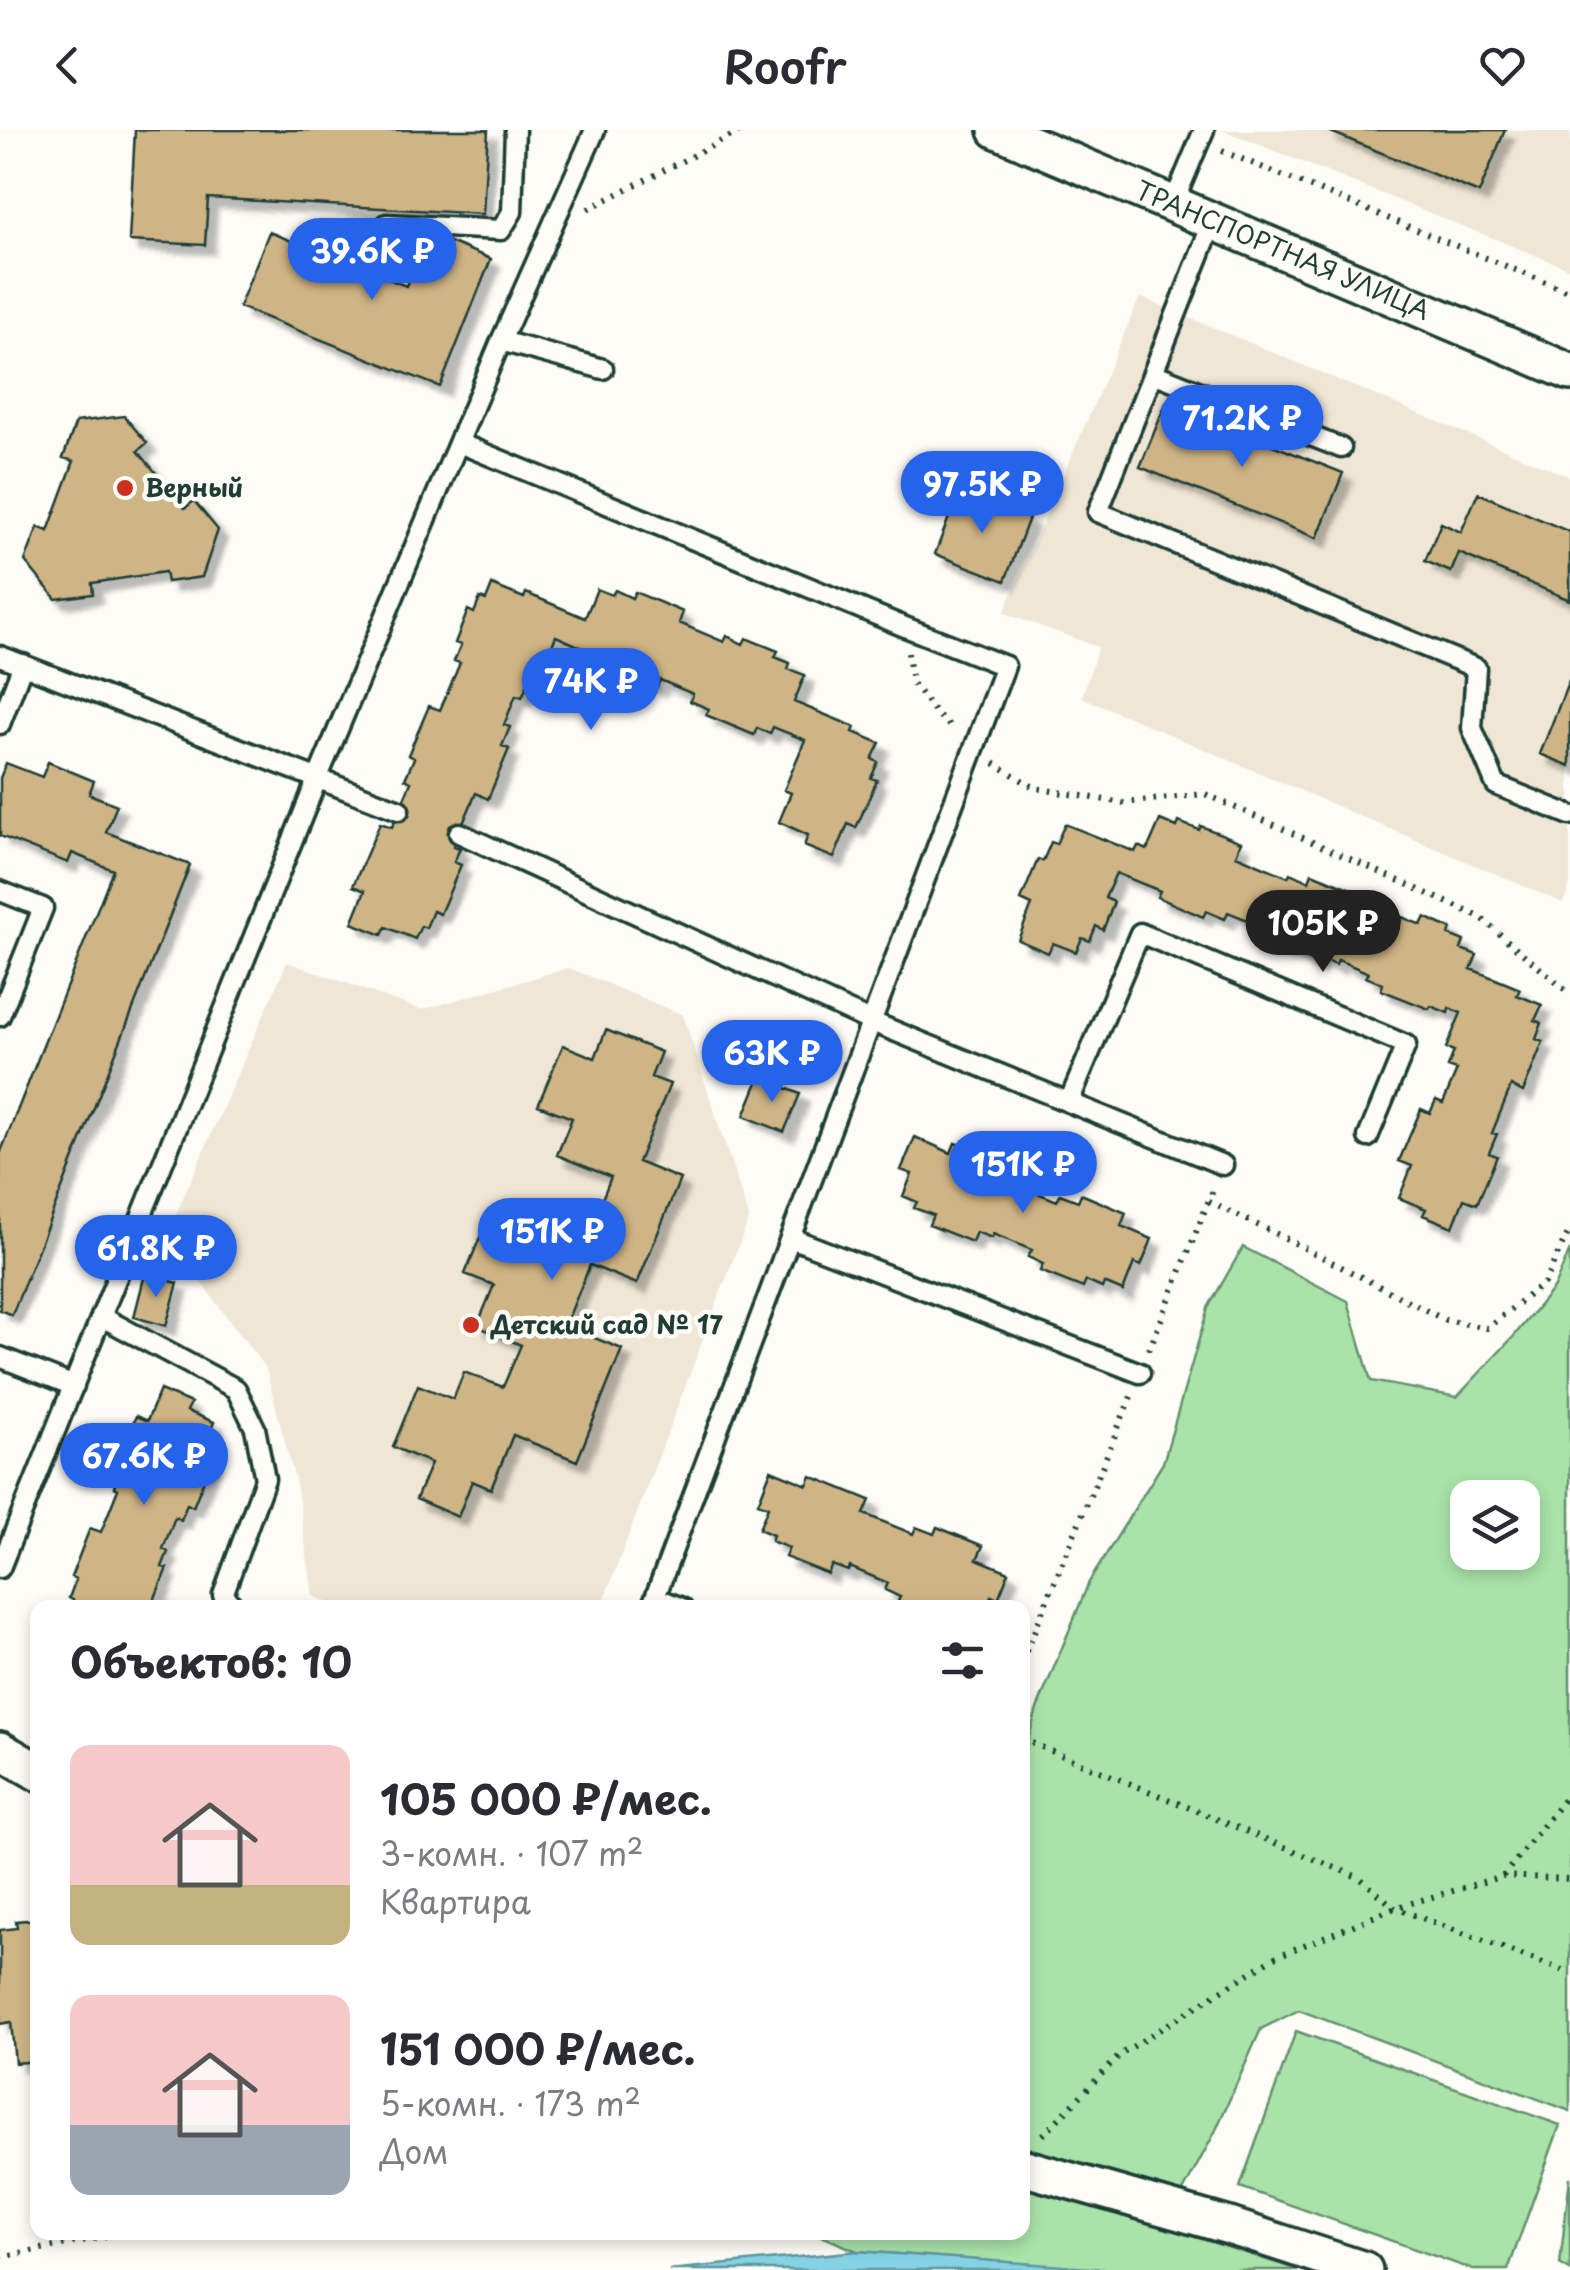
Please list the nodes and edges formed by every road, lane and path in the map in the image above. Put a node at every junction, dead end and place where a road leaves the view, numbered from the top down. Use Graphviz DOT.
graph roads {
  1 [pos="515,130"];
  2 [pos="595,130"];
  3 [pos="743,130"];
  4 [pos="997,130"];
  5 [pos="1202,136"];
  6 [pos="1173,204"];
  7 [pos="1213,221"];
  8 [pos="388,224"];
  9 [pos="552,228"];
  10 [pos="1570,292"];
  11 [pos="501,342"];
  12 [pos="603,368"];
  13 [pos="1570,372"];
  14 [pos="1152,373"];
  15 [pos="459,444"];
  16 [pos="1341,448"];
  17 [pos="906,628"];
  18 [pos="0,656"];
  19 [pos="23,664"];
  20 [pos="0,724"];
  21 [pos="974,749"];
  22 [pos="318,777"];
  23 [pos="399,810"];
  24 [pos="1570,815"];
  25 [pos="459,833"];
  26 [pos="0,890"];
  27 [pos="1570,994"];
  28 [pos="0,1016"];
  29 [pos="872,1022"];
  30 [pos="1068,1102"];
  31 [pos="1368,1136"];
  32 [pos="1223,1166"];
  33 [pos="1208,1202"];
  34 [pos="1570,1229"];
  35 [pos="790,1238"];
  36 [pos="102,1317"];
  37 [pos="0,1357"];
  38 [pos="1140,1373"];
  39 [pos="74,1386"];
  40 [pos="0,1568"];
  41 [pos="228,1600"];
  42 [pos="654,1600"];
  43 [pos="1030,1641"];
  44 [pos="1030,1742"];
  45 [pos="0,1750"];
  46 [pos="30,1767"];
  47 [pos="1570,1792"];
  48 [pos="1503,1876"];
  49 [pos="1570,1879"];
  50 [pos="1395,1908"];
  51 [pos="1570,1973"];
  52 [pos="1030,2155"];
  53 [pos="1030,2156"];
  54 [pos="85,2240"];
  55 [pos="0,2256"];
  56 [pos="1364,2270"];
  1 -- 8 [label="lane"];
  2 -- 9 [label="lane"];
  3 -- 9 [label="path"];
  4 -- 6 [label="street, ТРАНСПОРТНАЯ УЛИЦА"];
  5 -- 6 [label="lane"];
  5 -- 10 [label="path"];
  6 -- 7 [label="street, ТРАНСПОРТНАЯ УЛИЦА"];
  7 -- 13 [label="street, ТРАНСПОРТНАЯ УЛИЦА"];
  7 -- 14 [label="lane"];
  9 -- 11 [label="lane"];
  11 -- 12 [label="lane"];
  11 -- 15 [label="lane"];
  14 -- 16 [label="lane"];
  14 -- 24 [label="lane"];
  15 -- 17 [label="lane"];
  15 -- 22 [label="lane"];
  17 -- 21 [label="path"];
  17 -- 21 [label="lane"];
  18 -- 19 [label="lane"];
  19 -- 20 [label="lane"];
  19 -- 22 [label="lane"];
  21 -- 27 [label="path"];
  21 -- 29 [label="lane"];
  22 -- 23 [label="lane"];
  22 -- 36 [label="lane"];
  25 -- 29 [label="lane"];
  26 -- 28 [label="lane"];
  29 -- 30 [label="lane"];
  29 -- 35 [label="lane"];
  30 -- 31 [label="lane"];
  30 -- 32 [label="lane"];
  32 -- 33 [label="path"];
  33 -- 34 [label="path"];
  33 -- 38 [label="path"];
  35 -- 38 [label="lane"];
  35 -- 42 [label="lane"];
  36 -- 39 [label="lane"];
  36 -- 41 [label="lane"];
  37 -- 39 [label="lane"];
  38 -- 43 [label="path"];
  39 -- 40 [label="lane"];
  44 -- 50 [label="path"];
  45 -- 46 [label="street"];
  47 -- 48 [label="path"];
  48 -- 49 [label="path"];
  48 -- 50 [label="path"];
  50 -- 51 [label="path"];
  50 -- 52 [label="path"];
  53 -- 56 [label="street"];
  54 -- 55 [label="path"];
}
